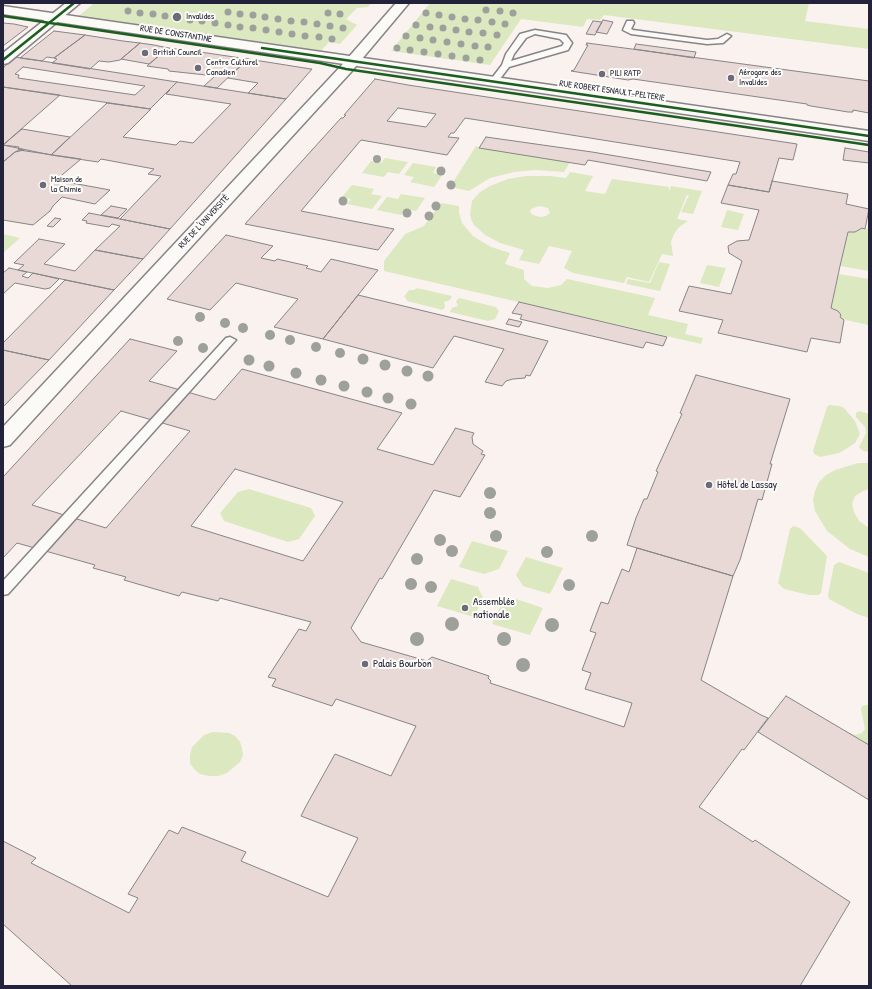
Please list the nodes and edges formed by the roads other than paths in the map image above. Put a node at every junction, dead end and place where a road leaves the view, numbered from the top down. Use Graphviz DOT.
graph roads {
  1 [pos="74,3"];
  2 [pos="404,3"];
  3 [pos="3,10"];
  4 [pos="57,18"];
  5 [pos="630,23"];
  6 [pos="727,36"];
  7 [pos="3,60"];
  8 [pos="352,61"];
  9 [pos="506,65"];
  10 [pos="493,82"];
  11 [pos="869,136"];
  12 [pos="230,340"];
  13 [pos="3,440"];
  14 [pos="3,590"];
  1 -- 4 [label="street"];
  2 -- 8 [label="street, RUE DE L'UNIVERSITÉ"];
  3 -- 4 [label="street, RUE DE CONSTANTINE"];
  4 -- 7 [label="street"];
  4 -- 8 [label="street, RUE DE CONSTANTINE"];
  5 -- 6 [label="lane"];
  8 -- 10 [label="street, RUE ROBERT ESNAULT-PELTERIE"];
  8 -- 13 [label="street, RUE DE L'UNIVERSITÉ"];
  9 -- 9 [label="lane"];
  9 -- 10 [label="lane"];
  10 -- 11 [label="street, RUE ROBERT ESNAULT-PELTERIE"];
  12 -- 14 [label="lane"];
}
